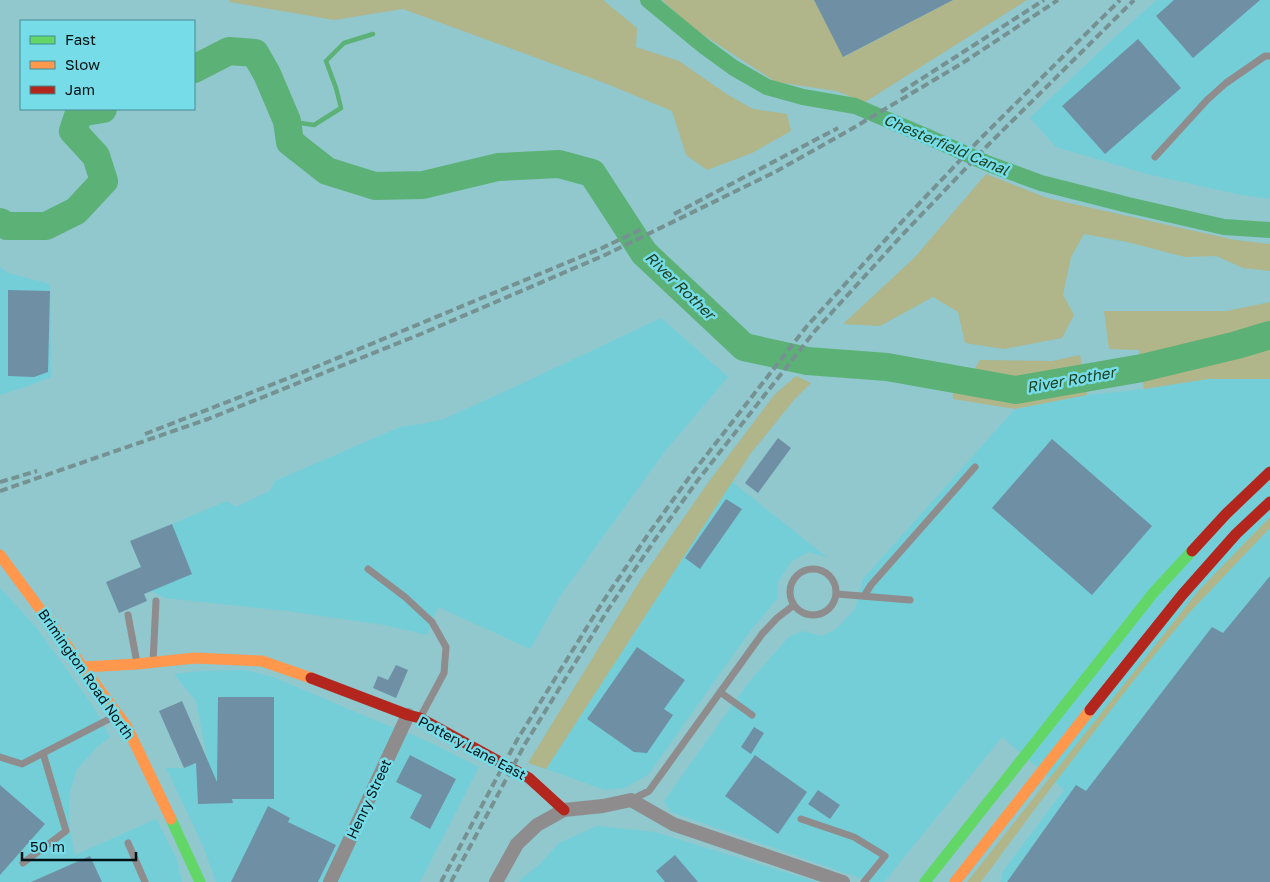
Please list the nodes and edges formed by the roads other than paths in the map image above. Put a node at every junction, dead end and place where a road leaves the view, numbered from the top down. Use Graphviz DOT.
graph roads {
  1 [pos="1270,56"];
  2 [pos="1155,157"];
  3 [pos="975,467"];
  4 [pos="1270,472"];
  5 [pos="1270,502"];
  6 [pos="0,554"];
  7 [pos="368,569"];
  8 [pos="837,594"];
  9 [pos="864,596"];
  10 [pos="910,600"];
  11 [pos="156,601"];
  12 [pos="794,605"];
  13 [pos="128,615"];
  14 [pos="153,662"];
  15 [pos="137,664"];
  16 [pos="84,668"];
  17 [pos="720,692"];
  18 [pos="118,714"];
  19 [pos="752,715"];
  20 [pos="414,717"];
  21 [pos="43,753"];
  22 [pos="0,757"];
  23 [pos="631,800"];
  24 [pos="564,810"];
  25 [pos="801,820"];
  26 [pos="128,843"];
  27 [pos="23,863"];
  28 [pos="826,880"];
  29 [pos="145,882"];
  30 [pos="200,882"];
  31 [pos="330,882"];
  32 [pos="496,882"];
  33 [pos="843,882"];
  34 [pos="864,882"];
  35 [pos="925,882"];
  36 [pos="955,882"];
  1 -- 2 [label="lane"];
  3 -- 9 [label="lane"];
  4 -- 35 [label="main road"];
  5 -- 36 [label="main road"];
  6 -- 16 [label="main road, Brimington Road North"];
  7 -- 20 [label="lane"];
  8 -- 9 [label="lane"];
  8 -- 12 [label="lane"];
  8 -- 12 [label="lane"];
  9 -- 10 [label="lane"];
  11 -- 14 [label="lane"];
  12 -- 17 [label="lane"];
  13 -- 15 [label="lane"];
  14 -- 15 [label="main road, Pottery Lane East"];
  14 -- 20 [label="main road, Pottery Lane East"];
  15 -- 16 [label="main road, Pottery Lane East"];
  16 -- 18 [label="main road, Brimington Road North"];
  17 -- 19 [label="lane"];
  17 -- 23 [label="lane"];
  18 -- 21 [label="lane"];
  18 -- 30 [label="main road, Brimington Road North"];
  20 -- 24 [label="main road, Pottery Lane East"];
  20 -- 31 [label="street, Henry Street"];
  21 -- 22 [label="lane"];
  21 -- 27 [label="lane"];
  23 -- 24 [label="street"];
  23 -- 28 [label="street"];
  24 -- 32 [label="street"];
  25 -- 34 [label="lane"];
  26 -- 29 [label="lane"];
  28 -- 33 [label="street"];
}
